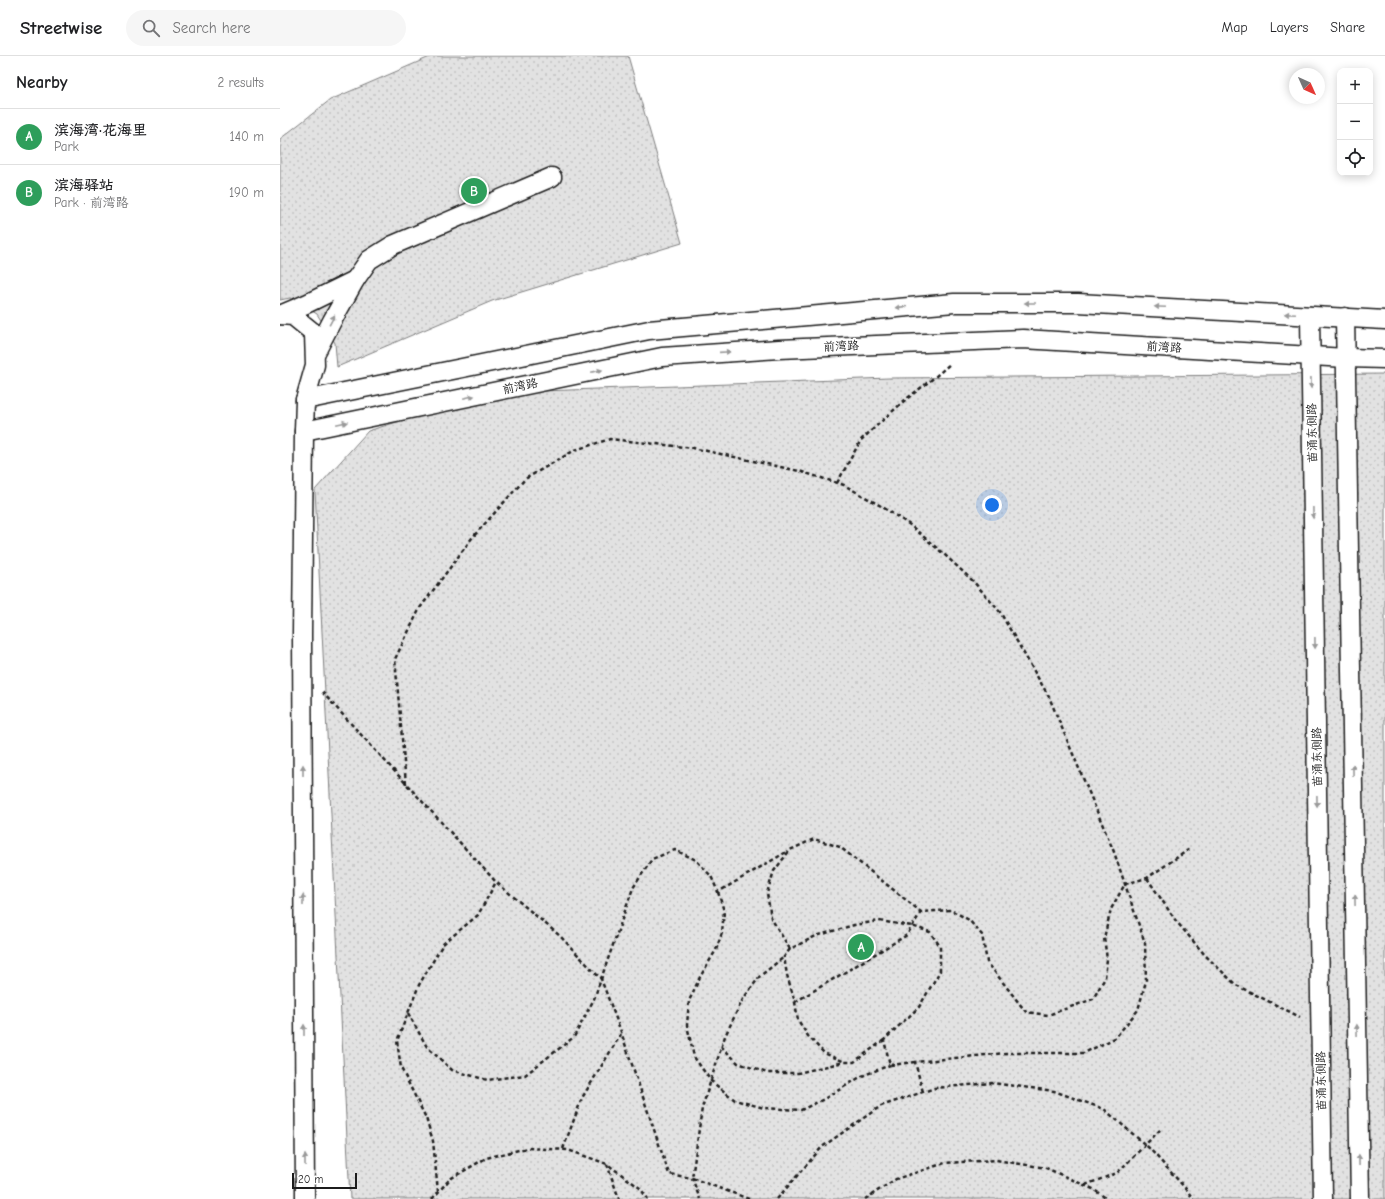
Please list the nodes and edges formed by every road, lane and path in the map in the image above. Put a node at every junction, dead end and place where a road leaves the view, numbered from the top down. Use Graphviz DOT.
graph roads {
  1 [pos="552,177"];
  2 [pos="355,280"];
  3 [pos="280,315"];
  4 [pos="1310,316"];
  5 [pos="1345,317"];
  6 [pos="1385,320"];
  7 [pos="315,355"];
  8 [pos="1311,356"];
  9 [pos="1346,358"];
  10 [pos="1385,359"];
  11 [pos="952,362"];
  12 [pos="305,400"];
  13 [pos="304,431"];
  14 [pos="836,483"];
  15 [pos="302,671"];
  16 [pos="406,784"];
  17 [pos="1191,848"];
  18 [pos="790,850"];
  19 [pos="1147,878"];
  20 [pos="496,882"];
  21 [pos="1125,884"];
  22 [pos="718,892"];
  23 [pos="921,912"];
  24 [pos="912,926"];
  25 [pos="790,949"];
  26 [pos="784,957"];
  27 [pos="601,979"];
  28 [pos="795,1002"];
  29 [pos="408,1012"];
  30 [pos="1320,1027"];
  31 [pos="621,1033"];
  32 [pos="884,1040"];
  33 [pos="721,1046"];
  34 [pos="845,1062"];
  35 [pos="915,1062"];
  36 [pos="890,1065"];
  37 [pos="923,1092"];
  38 [pos="1162,1128"];
  39 [pos="1145,1145"];
  40 [pos="563,1149"];
  41 [pos="607,1164"];
  42 [pos="692,1178"];
  43 [pos="1085,1185"];
  44 [pos="438,1192"];
  45 [pos="305,1199"];
  46 [pos="432,1199"];
  47 [pos="619,1199"];
  48 [pos="648,1199"];
  49 [pos="700,1199"];
  50 [pos="749,1199"];
  51 [pos="777,1199"];
  52 [pos="865,1199"];
  53 [pos="1107,1199"];
  54 [pos="1193,1199"];
  55 [pos="1323,1199"];
  56 [pos="1360,1199"];
  1 -- 2 [label="street"];
  2 -- 3 [label="street"];
  7 -- 2 [label="street, one-way"];
  3 -- 7 [label="street"];
  4 -- 5 [label="street"];
  4 -- 8 [label="street, 苗涌东侧路"];
  4 -- 12 [label="street, one-way"];
  5 -- 6 [label="street"];
  5 -- 9 [label="street"];
  7 -- 12 [label="street"];
  8 -- 9 [label="street, 前湾路"];
  13 -- 8 [label="street, 前湾路, one-way"];
  8 -- 30 [label="street, 苗涌东侧路, one-way"];
  9 -- 10 [label="street, 前湾路"];
  56 -- 9 [label="street, one-way"];
  11 -- 14 [label="path"];
  12 -- 13 [label="street"];
  13 -- 15 [label="street"];
  14 -- 16 [label="path"];
  14 -- 21 [label="path"];
  15 -- 16 [label="path"];
  45 -- 15 [label="street, one-way"];
  16 -- 20 [label="path"];
  17 -- 19 [label="path"];
  18 -- 22 [label="path"];
  18 -- 23 [label="path"];
  18 -- 25 [label="path"];
  19 -- 21 [label="path"];
  19 -- 30 [label="path"];
  20 -- 27 [label="path"];
  20 -- 29 [label="path"];
  21 -- 23 [label="path"];
  21 -- 35 [label="path"];
  22 -- 27 [label="path"];
  22 -- 36 [label="path, bridge"];
  23 -- 24 [label="path"];
  24 -- 25 [label="path"];
  24 -- 28 [label="path"];
  24 -- 32 [label="path"];
  25 -- 26 [label="path"];
  26 -- 28 [label="path"];
  26 -- 33 [label="path"];
  27 -- 29 [label="path"];
  27 -- 31 [label="path"];
  28 -- 34 [label="path"];
  29 -- 44 [label="path"];
  30 -- 55 [label="street, 苗涌东侧路"];
  31 -- 40 [label="path"];
  31 -- 42 [label="path"];
  32 -- 34 [label="path"];
  32 -- 36 [label="path"];
  33 -- 34 [label="path"];
  33 -- 42 [label="path"];
  35 -- 36 [label="path"];
  35 -- 37 [label="path"];
  37 -- 39 [label="path"];
  37 -- 51 [label="path"];
  38 -- 39 [label="path"];
  39 -- 43 [label="path"];
  39 -- 54 [label="path"];
  40 -- 41 [label="path"];
  40 -- 44 [label="path"];
  41 -- 47 [label="path"];
  41 -- 48 [label="path"];
  42 -- 49 [label="path"];
  42 -- 50 [label="path"];
  43 -- 52 [label="path"];
  43 -- 53 [label="path"];
  44 -- 46 [label="path"];
}
